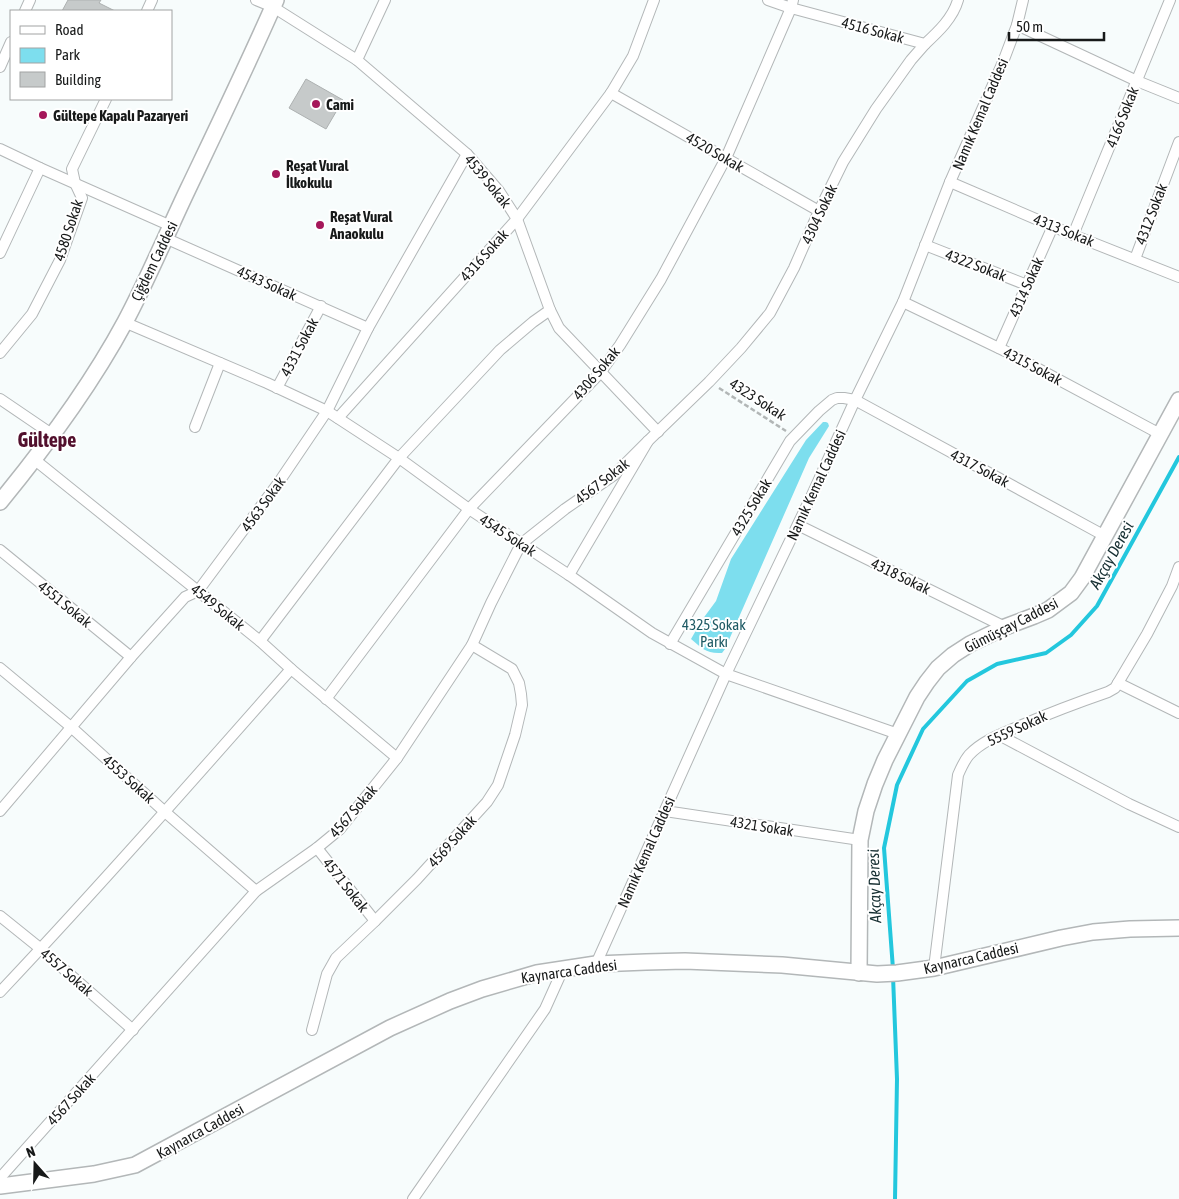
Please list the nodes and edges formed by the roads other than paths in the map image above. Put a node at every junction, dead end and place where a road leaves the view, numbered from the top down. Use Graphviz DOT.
graph roads {
  1 [pos="256,0"];
  2 [pos="385,0"];
  3 [pos="654,0"];
  4 [pos="768,0"];
  5 [pos="958,0"];
  6 [pos="1023,0"];
  7 [pos="1170,0"];
  8 [pos="274,4"];
  9 [pos="792,4"];
  10 [pos="1017,25"];
  11 [pos="925,44"];
  12 [pos="10,46"];
  13 [pos="357,60"];
  14 [pos="0,67"];
  15 [pos="1137,81"];
  16 [pos="611,93"];
  17 [pos="1179,98"];
  18 [pos="106,100"];
  19 [pos="1179,142"];
  20 [pos="0,149"];
  21 [pos="467,154"];
  22 [pos="726,158"];
  23 [pos="40,168"];
  24 [pos="950,182"];
  25 [pos="76,184"];
  26 [pos="819,211"];
  27 [pos="517,219"];
  28 [pos="1053,226"];
  29 [pos="168,232"];
  30 [pos="1073,235"];
  31 [pos="925,245"];
  32 [pos="0,254"];
  33 [pos="1134,259"];
  34 [pos="1179,277"];
  35 [pos="1027,285"];
  36 [pos="903,302"];
  37 [pos="320,306"];
  38 [pos="550,310"];
  39 [pos="124,322"];
  40 [pos="368,328"];
  41 [pos="999,348"];
  42 [pos="0,354"];
  43 [pos="220,363"];
  44 [pos="600,373"];
  45 [pos="277,388"];
  46 [pos="0,399"];
  47 [pos="855,400"];
  48 [pos="1179,400"];
  49 [pos="327,411"];
  50 [pos="338,418"];
  51 [pos="194,427"];
  52 [pos="658,432"];
  53 [pos="1160,434"];
  54 [pos="53,435"];
  55 [pos="648,441"];
  56 [pos="399,458"];
  57 [pos="35,460"];
  58 [pos="0,502"];
  59 [pos="469,509"];
  60 [pos="798,525"];
  61 [pos="1105,536"];
  62 [pos="521,544"];
  63 [pos="0,550"];
  64 [pos="1179,567"];
  65 [pos="568,575"];
  66 [pos="1176,587"];
  67 [pos="198,591"];
  68 [pos="1005,627"];
  69 [pos="260,641"];
  70 [pos="670,644"];
  71 [pos="472,645"];
  72 [pos="131,658"];
  73 [pos="0,668"];
  74 [pos="291,669"];
  75 [pos="726,674"];
  76 [pos="1118,683"];
  77 [pos="326,699"];
  78 [pos="1179,713"];
  79 [pos="71,727"];
  80 [pos="898,734"];
  81 [pos="999,735"];
  82 [pos="397,758"];
  83 [pos="2,804"];
  84 [pos="665,811"];
  85 [pos="165,812"];
  86 [pos="1179,827"];
  87 [pos="860,840"];
  88 [pos="317,848"];
  89 [pos="256,891"];
  90 [pos="0,916"];
  91 [pos="376,921"];
  92 [pos="1179,928"];
  93 [pos="41,949"];
  94 [pos="596,964"];
  95 [pos="934,968"];
  96 [pos="563,969"];
  97 [pos="859,973"];
  98 [pos="0,992"];
  99 [pos="132,1030"];
  100 [pos="312,1030"];
  101 [pos="0,1178"];
  102 [pos="0,1186"];
  103 [pos="413,1199"];
  1 -- 8 [label="street, 4539 Sokak"];
  2 -- 13 [label="street"];
  3 -- 16 [label="street, 4316 Sokak"];
  4 -- 9 [label="street, 4516 Sokak"];
  5 -- 11 [label="street, 4516 Sokak"];
  6 -- 10 [label="street, Namık Kemal Caddesi"];
  7 -- 15 [label="street, 4166 Sokak"];
  8 -- 13 [label="street, 4539 Sokak"];
  8 -- 29 [label="street, Çiğdem Caddesi"];
  9 -- 11 [label="street, 4516 Sokak"];
  9 -- 22 [label="street, 4306 Sokak"];
  10 -- 15 [label="street"];
  10 -- 24 [label="street, Namık Kemal Caddesi"];
  11 -- 26 [label="street, 4304 Sokak"];
  12 -- 14 [label="street"];
  13 -- 21 [label="street, 4539 Sokak"];
  15 -- 17 [label="street"];
  15 -- 30 [label="street, 4166 Sokak"];
  16 -- 22 [label="street, 4520 Sokak"];
  16 -- 27 [label="street, 4316 Sokak"];
  18 -- 25 [label="street, 4580 Sokak"];
  19 -- 33 [label="street, 4312 Sokak"];
  20 -- 23 [label="street, 4543 Sokak"];
  21 -- 27 [label="street, 4539 Sokak"];
  21 -- 40 [label="street, 4563 Sokak"];
  22 -- 26 [label="street, 4520 Sokak"];
  22 -- 44 [label="street, 4306 Sokak"];
  23 -- 25 [label="street, 4543 Sokak"];
  23 -- 32 [label="street"];
  24 -- 28 [label="street, 4313 Sokak"];
  24 -- 31 [label="street, Namık Kemal Caddesi"];
  25 -- 29 [label="street, 4543 Sokak"];
  25 -- 42 [label="street, 4580 Sokak"];
  26 -- 52 [label="street, 4304 Sokak"];
  27 -- 38 [label="street, 4539 Sokak"];
  27 -- 50 [label="street, 4316 Sokak"];
  28 -- 30 [label="street, 4313 Sokak"];
  28 -- 35 [label="street, 4314 Sokak"];
  29 -- 37 [label="street, 4543 Sokak"];
  29 -- 39 [label="street, Çiğdem Caddesi"];
  30 -- 33 [label="street, 4313 Sokak"];
  31 -- 35 [label="street, 4322 Sokak"];
  31 -- 36 [label="street, Namık Kemal Caddesi"];
  33 -- 34 [label="street, 4313 Sokak"];
  35 -- 41 [label="street, 4314 Sokak"];
  36 -- 41 [label="street, 4315 Sokak"];
  36 -- 47 [label="street, Namık Kemal Caddesi"];
  37 -- 40 [label="street, 4543 Sokak"];
  37 -- 45 [label="street, 4331 Sokak"];
  38 -- 44 [label="street, 4539 Sokak"];
  38 -- 56 [label="street"];
  39 -- 43 [label="street, 4545 Sokak"];
  39 -- 54 [label="street, Çiğdem Caddesi"];
  40 -- 49 [label="street, 4563 Sokak"];
  41 -- 53 [label="street, 4315 Sokak"];
  43 -- 45 [label="street, 4545 Sokak"];
  43 -- 51 [label="street"];
  44 -- 52 [label="street, 4539 Sokak"];
  44 -- 59 [label="street, 4306 Sokak"];
  45 -- 49 [label="street, 4545 Sokak"];
  46 -- 54 [label="street"];
  47 -- 60 [label="street, Namık Kemal Caddesi"];
  47 -- 61 [label="street, 4317 Sokak"];
  47 -- 70 [label="street, 4325 Sokak"];
  48 -- 53 [label="street, Gümüşçay Caddesi"];
  49 -- 50 [label="street, 4545 Sokak"];
  49 -- 67 [label="street, 4563 Sokak"];
  50 -- 56 [label="street, 4545 Sokak"];
  52 -- 55 [label="street, 4304 Sokak"];
  53 -- 61 [label="street, Gümüşçay Caddesi"];
  54 -- 57 [label="street, Çiğdem Caddesi"];
  55 -- 62 [label="street, 4567 Sokak"];
  55 -- 65 [label="street"];
  56 -- 59 [label="street, 4545 Sokak"];
  56 -- 69 [label="street"];
  57 -- 58 [label="street, Çiğdem Caddesi"];
  57 -- 67 [label="street, 4549 Sokak"];
  59 -- 62 [label="street, 4545 Sokak"];
  59 -- 77 [label="street, 4306 Sokak"];
  60 -- 68 [label="street, 4318 Sokak"];
  60 -- 75 [label="street, Namık Kemal Caddesi"];
  61 -- 68 [label="street, Gümüşçay Caddesi"];
  62 -- 65 [label="street, 4545 Sokak"];
  62 -- 71 [label="street, 4567 Sokak"];
  63 -- 72 [label="street, 4551 Sokak"];
  64 -- 66 [label="street, 5559 Sokak"];
  65 -- 70 [label="street, 4545 Sokak"];
  66 -- 76 [label="street, 5559 Sokak"];
  67 -- 69 [label="street, 4549 Sokak"];
  67 -- 72 [label="street, 4563 Sokak"];
  68 -- 80 [label="street, Gümüşçay Caddesi"];
  69 -- 74 [label="street, 4549 Sokak"];
  70 -- 75 [label="street, 4545 Sokak"];
  71 -- 82 [label="street, 4567 Sokak"];
  71 -- 91 [label="street, 4569 Sokak"];
  72 -- 79 [label="street, 4563 Sokak"];
  73 -- 79 [label="street, 4553 Sokak"];
  74 -- 77 [label="street, 4549 Sokak"];
  74 -- 85 [label="street"];
  75 -- 80 [label="street, 4545 Sokak"];
  75 -- 84 [label="street, Namık Kemal Caddesi"];
  76 -- 78 [label="street"];
  76 -- 81 [label="street, 5559 Sokak"];
  77 -- 82 [label="street, 4549 Sokak"];
  79 -- 83 [label="street, 4563 Sokak"];
  79 -- 85 [label="street, 4553 Sokak"];
  80 -- 87 [label="street, Gümüşçay Caddesi"];
  81 -- 86 [label="street"];
  81 -- 95 [label="street, 5559 Sokak"];
  82 -- 88 [label="street, 4567 Sokak"];
  84 -- 87 [label="street, 4321 Sokak"];
  84 -- 94 [label="street, Namık Kemal Caddesi"];
  85 -- 89 [label="street, 4553 Sokak"];
  85 -- 93 [label="street"];
  87 -- 97 [label="street, Gümüşçay Caddesi"];
  88 -- 89 [label="street, 4567 Sokak"];
  88 -- 91 [label="street, 4571 Sokak"];
  89 -- 99 [label="street, 4567 Sokak"];
  90 -- 93 [label="street, 4557 Sokak"];
  91 -- 100 [label="street, 4569 Sokak"];
  92 -- 95 [label="street, Kaynarca Caddesi"];
  93 -- 98 [label="street"];
  93 -- 99 [label="street, 4557 Sokak"];
  94 -- 96 [label="street, Kaynarca Caddesi"];
  94 -- 97 [label="street, Kaynarca Caddesi"];
  95 -- 97 [label="street, Kaynarca Caddesi"];
  96 -- 102 [label="street, Kaynarca Caddesi"];
  96 -- 103 [label="street"];
  99 -- 101 [label="street, 4567 Sokak"];
}
